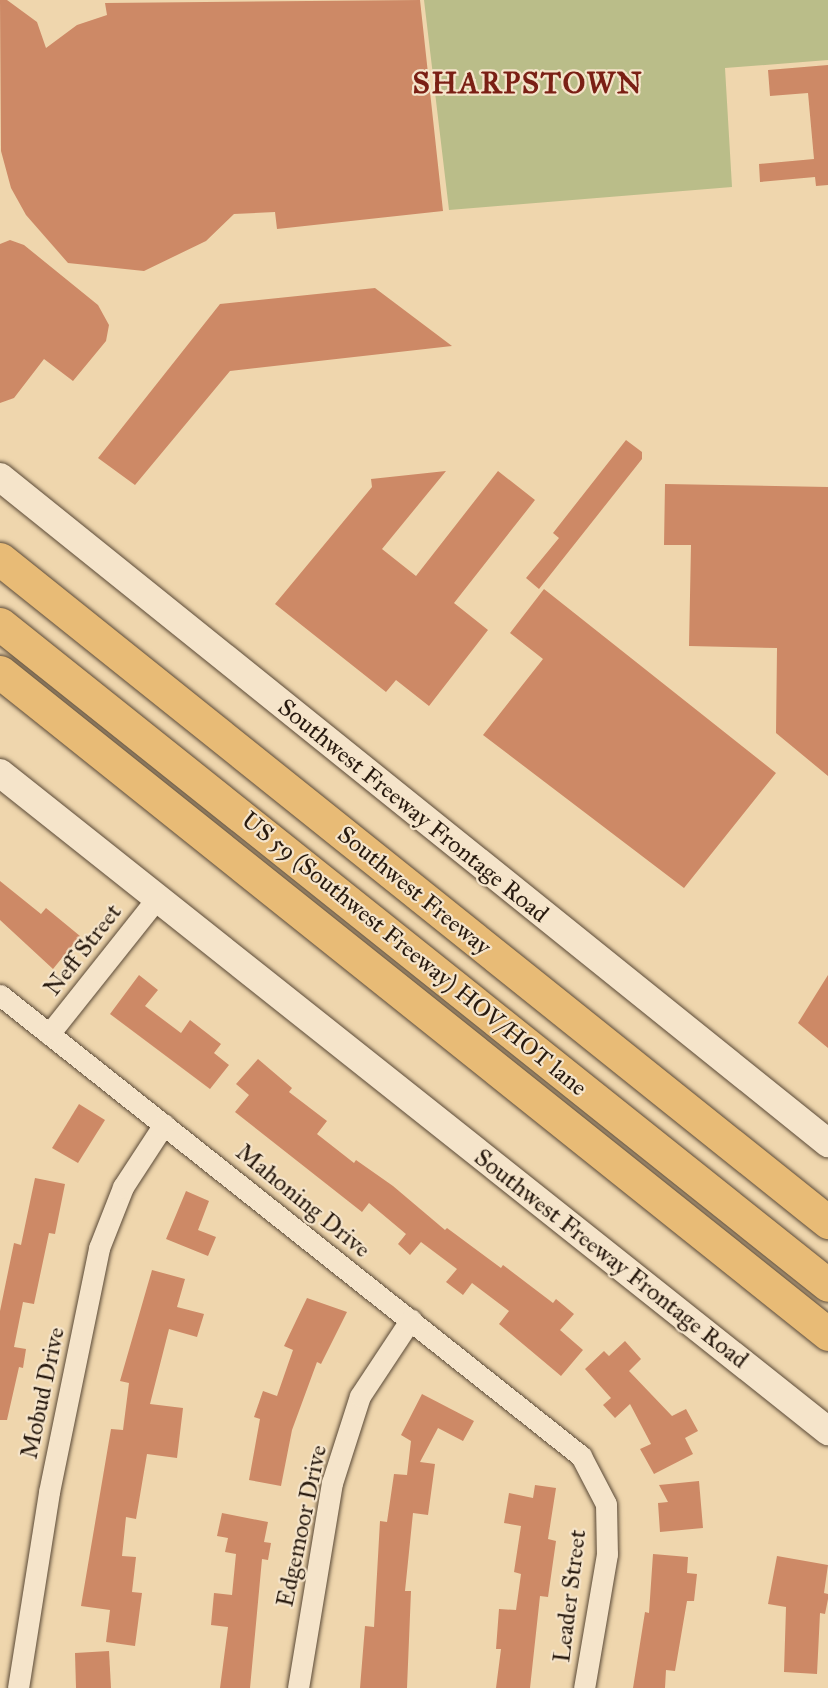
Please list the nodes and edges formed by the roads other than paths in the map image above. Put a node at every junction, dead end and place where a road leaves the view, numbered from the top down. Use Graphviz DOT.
graph roads {
  1 [pos="0,477"];
  2 [pos="0,559"];
  3 [pos="0,624"];
  4 [pos="0,672"];
  5 [pos="0,773"];
  6 [pos="158,898"];
  7 [pos="0,995"];
  8 [pos="49,1034"];
  9 [pos="164,1124"];
  10 [pos="828,1143"];
  11 [pos="828,1222"];
  12 [pos="828,1285"];
  13 [pos="411,1319"];
  14 [pos="828,1334"];
  15 [pos="828,1431"];
  16 [pos="572,1449"];
  17 [pos="18,1688"];
  18 [pos="298,1688"];
  19 [pos="584,1688"];
  1 -- 10 [label="main road, Southwest Freeway Frontage Road"];
  2 -- 11 [label="highway, Southwest Freeway"];
  3 -- 12 [label="highway, US 59 (Southwest Freeway) HOV/HOT lane"];
  4 -- 14 [label="highway"];
  5 -- 6 [label="main road, Southwest Freeway Frontage Road"];
  6 -- 8 [label="street, Neff Street"];
  6 -- 15 [label="main road, Southwest Freeway Frontage Road"];
  7 -- 8 [label="street, Mahoning Drive"];
  8 -- 9 [label="street, Mahoning Drive"];
  9 -- 13 [label="street, Mahoning Drive"];
  9 -- 17 [label="street, Mobud Drive"];
  13 -- 16 [label="street, Mahoning Drive"];
  13 -- 18 [label="street, Edgemoor Drive"];
  16 -- 19 [label="street, Leader Street"];
}
